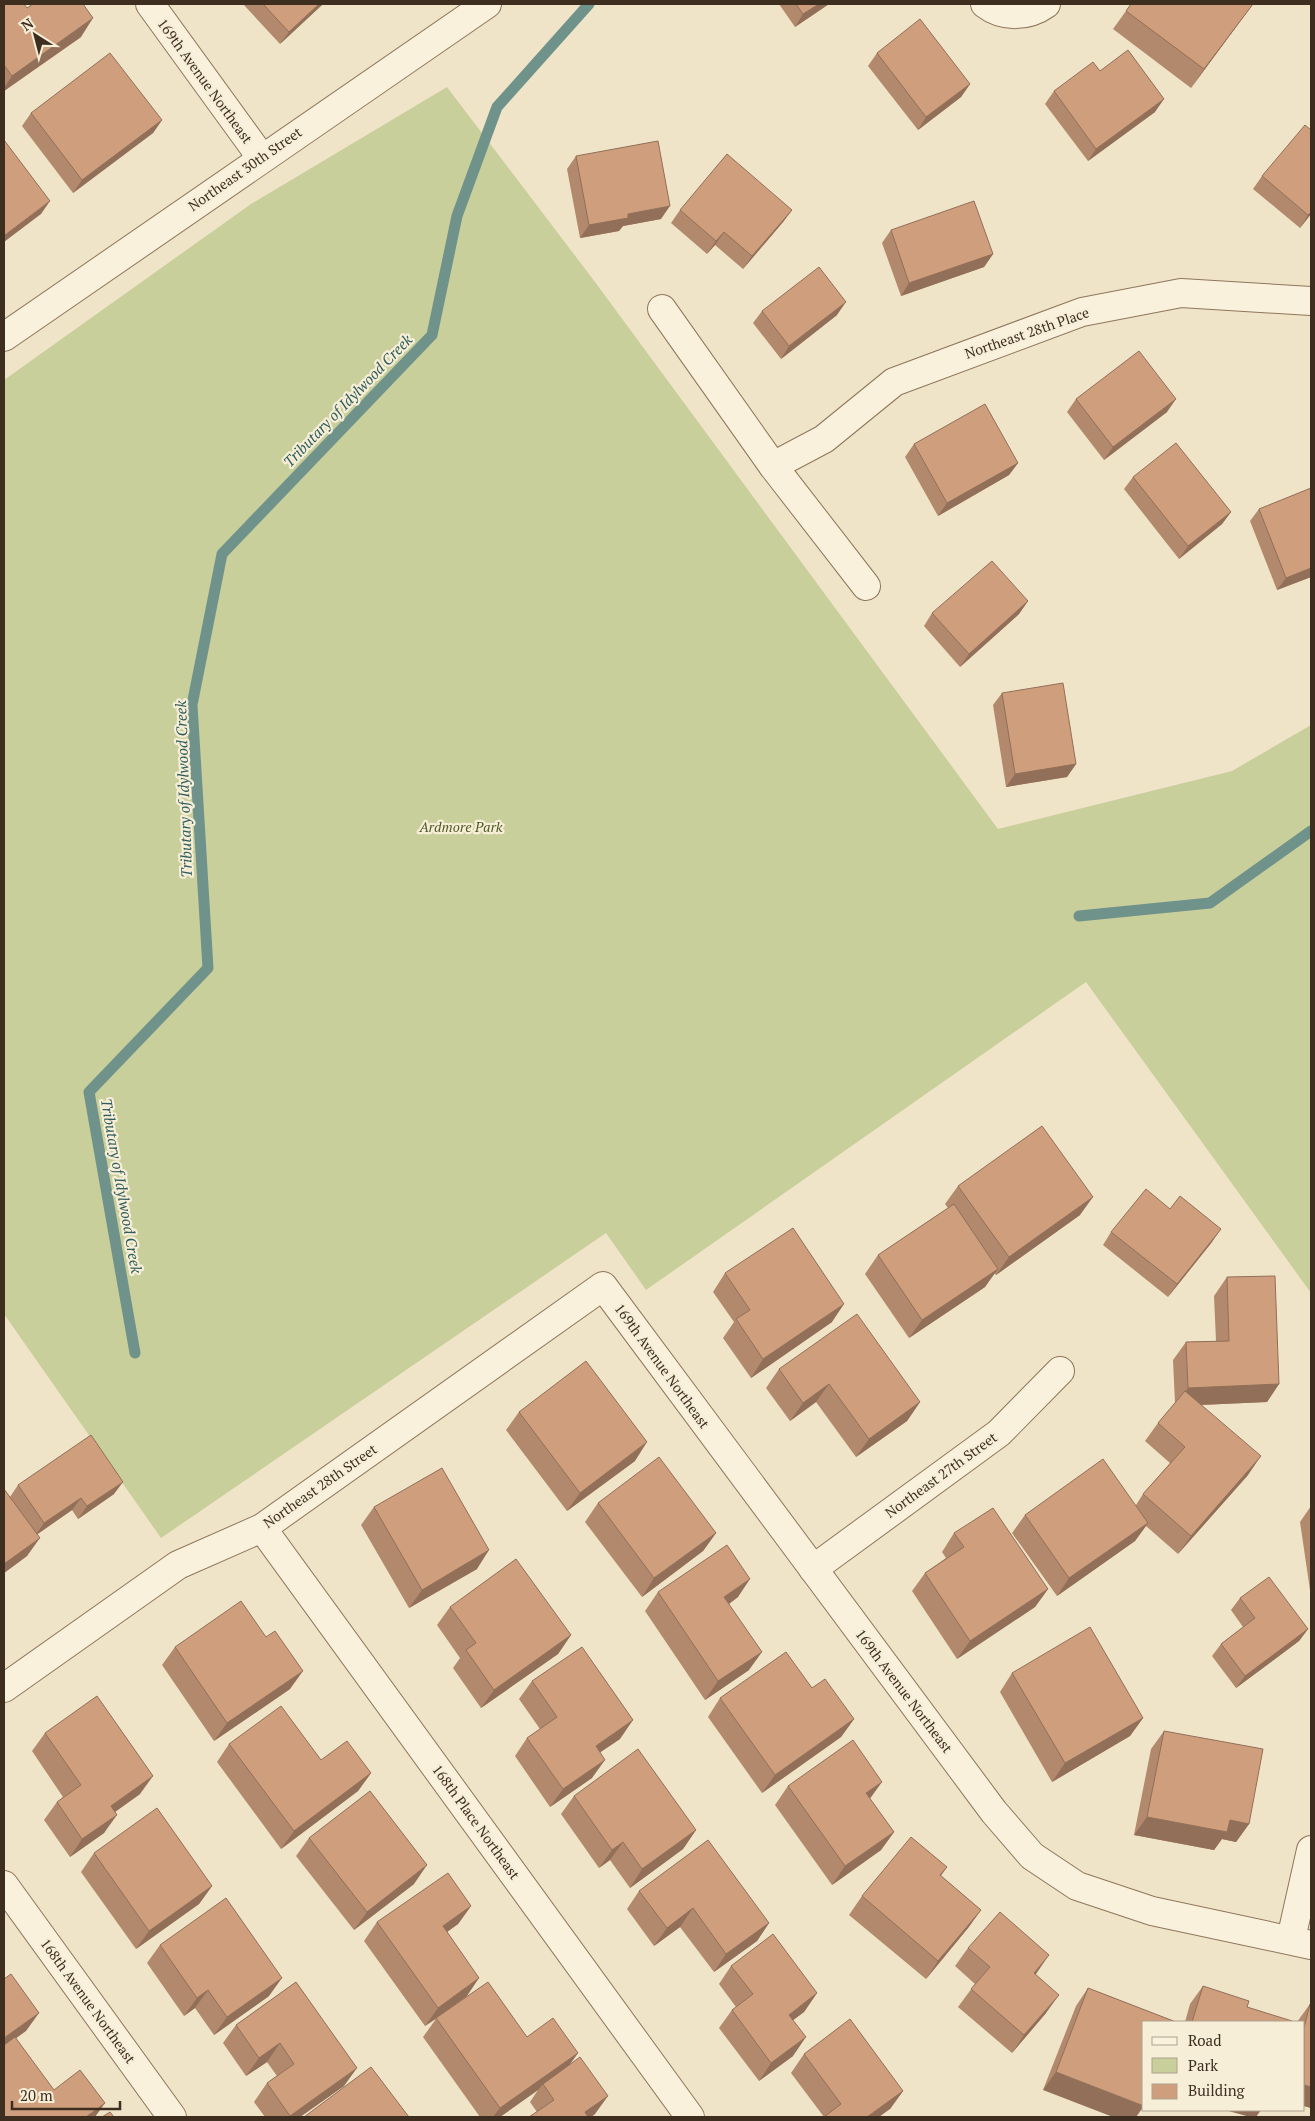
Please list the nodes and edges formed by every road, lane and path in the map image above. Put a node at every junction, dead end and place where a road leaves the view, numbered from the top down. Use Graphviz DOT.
graph roads {
  1 [pos="150,4"];
  2 [pos="487,4"];
  3 [pos="985,4"];
  4 [pos="1046,4"];
  5 [pos="261,157"];
  6 [pos="1311,301"];
  7 [pos="662,309"];
  8 [pos="4,337"];
  9 [pos="773,466"];
  10 [pos="866,586"];
  11 [pos="603,1286"];
  12 [pos="1060,1371"];
  13 [pos="262,1528"];
  14 [pos="813,1569"];
  15 [pos="4,1688"];
  16 [pos="1311,1850"];
  17 [pos="4,1885"];
  18 [pos="1301,1942"];
  19 [pos="172,2117"];
  20 [pos="690,2117"];
  1 -- 5 [label="street, 169th Avenue Northeast"];
  2 -- 5 [label="street, Northeast 30th Street"];
  3 -- 4 [label="street"];
  5 -- 8 [label="street, Northeast 30th Street"];
  6 -- 9 [label="street, Northeast 28th Place"];
  7 -- 9 [label="street"];
  9 -- 10 [label="street"];
  11 -- 13 [label="street, Northeast 28th Street"];
  11 -- 14 [label="street, 169th Avenue Northeast"];
  12 -- 14 [label="street, Northeast 27th Street"];
  13 -- 15 [label="street, Northeast 28th Street"];
  13 -- 20 [label="street, 168th Place Northeast"];
  14 -- 18 [label="street, 169th Avenue Northeast"];
  16 -- 18 [label="street"];
  17 -- 19 [label="street, 168th Avenue Northeast"];
}
